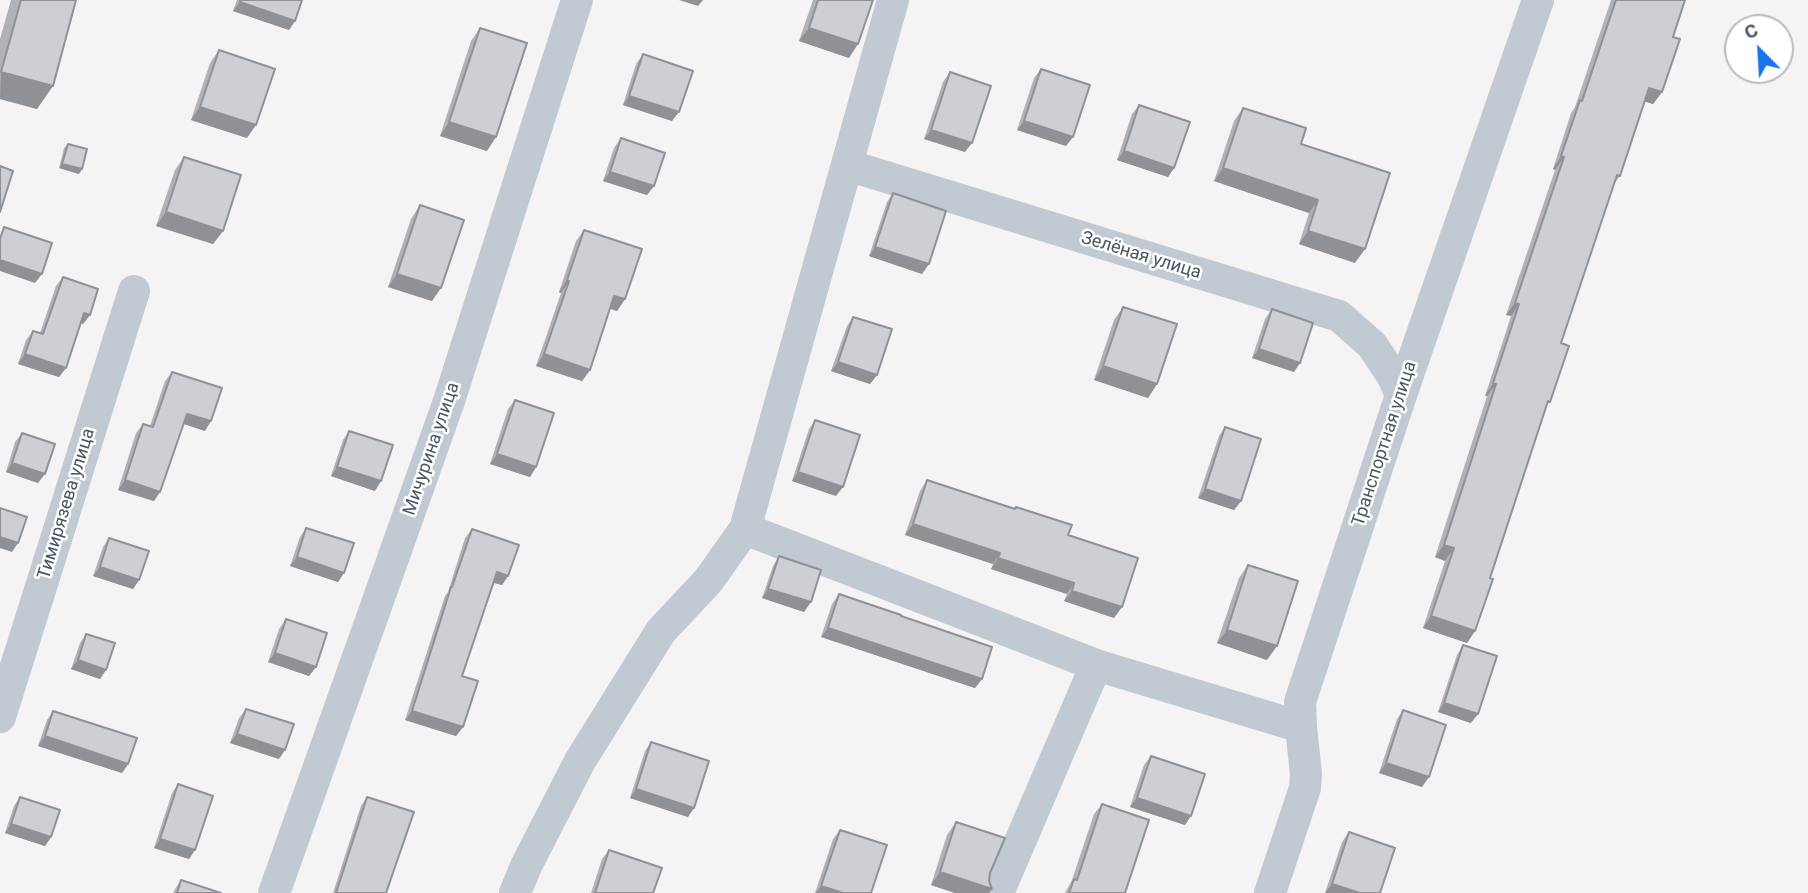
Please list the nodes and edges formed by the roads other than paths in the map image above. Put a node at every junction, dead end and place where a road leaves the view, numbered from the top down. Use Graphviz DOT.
graph roads {
  1 [pos="577,0"];
  2 [pos="893,0"];
  3 [pos="1538,0"];
  4 [pos="847,165"];
  5 [pos="134,291"];
  6 [pos="1401,395"];
  7 [pos="745,529"];
  8 [pos="1096,666"];
  9 [pos="0,717"];
  10 [pos="1301,727"];
  11 [pos="274,893"];
  12 [pos="515,893"];
  13 [pos="998,893"];
  14 [pos="1270,893"];
  1 -- 11 [label="street, Мичурина улица"];
  2 -- 4 [label="street"];
  3 -- 6 [label="street, Транспортная улица"];
  4 -- 6 [label="street, Зелёная улица"];
  4 -- 7 [label="street"];
  5 -- 9 [label="street, Тимирязева улица"];
  6 -- 10 [label="street, Транспортная улица"];
  7 -- 8 [label="street"];
  7 -- 12 [label="street"];
  8 -- 10 [label="street"];
  8 -- 13 [label="street"];
  10 -- 14 [label="street, Транспортная улица"];
}
